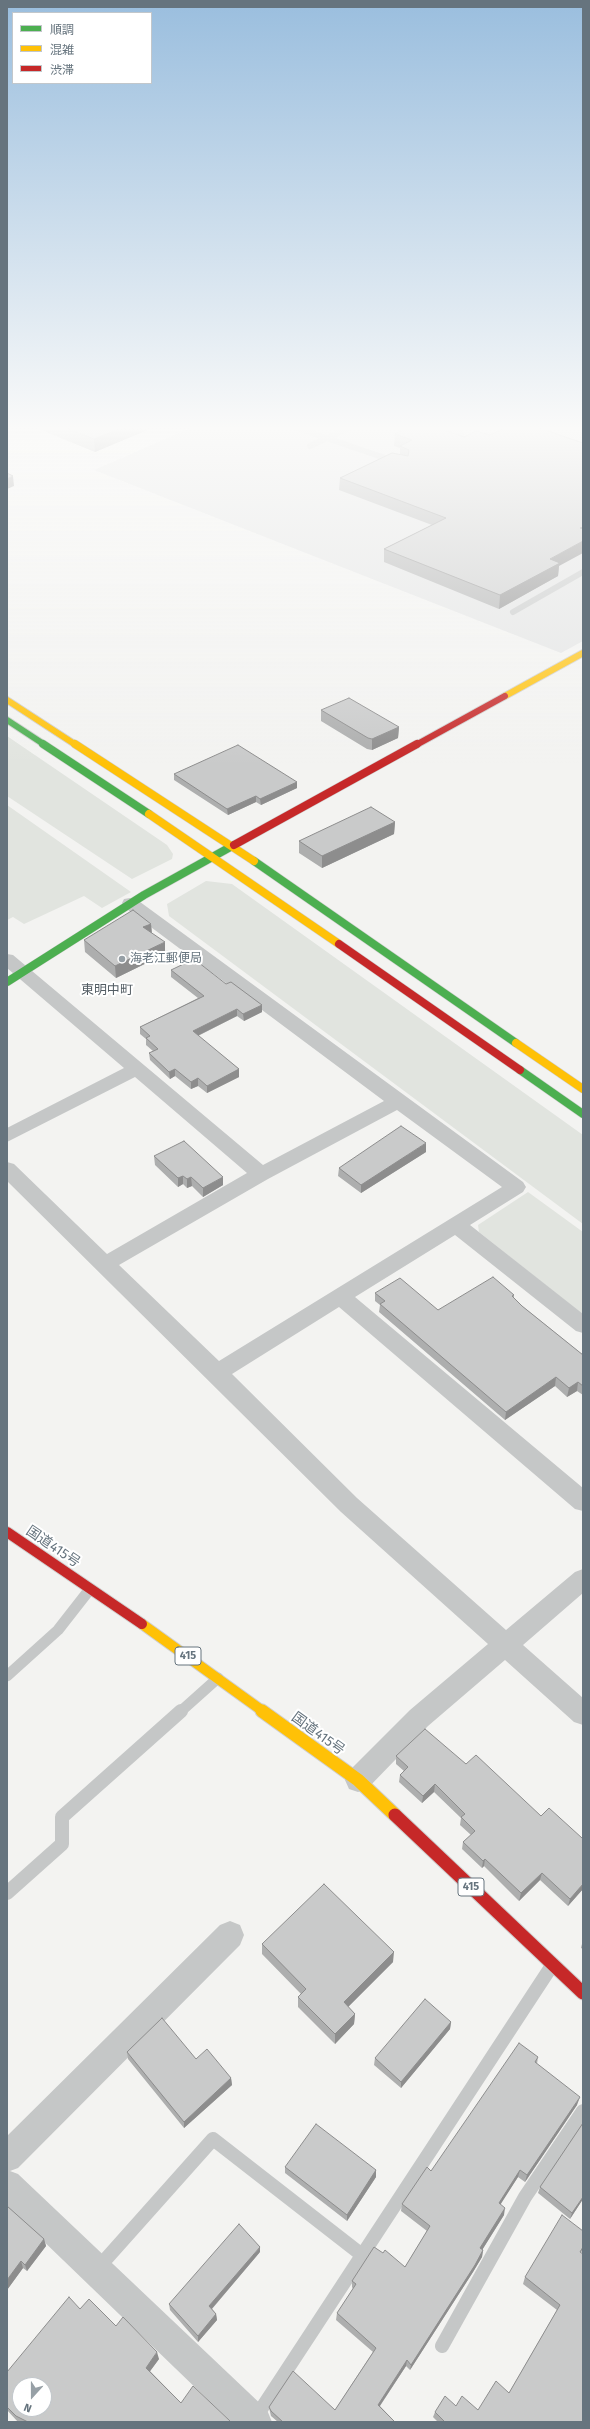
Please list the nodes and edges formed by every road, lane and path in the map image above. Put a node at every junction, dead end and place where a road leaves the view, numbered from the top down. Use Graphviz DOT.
graph roads {
  1 [pos="583,572"];
  2 [pos="513,612"];
  3 [pos="583,653"];
  4 [pos="7,700"];
  5 [pos="7,720"];
  6 [pos="232,846"];
  7 [pos="213,856"];
  8 [pos="130,903"];
  9 [pos="7,959"];
  10 [pos="23,971"];
  11 [pos="7,982"];
  12 [pos="136,1069"];
  13 [pos="583,1089"];
  14 [pos="398,1102"];
  15 [pos="583,1114"];
  16 [pos="7,1136"];
  17 [pos="7,1169"];
  18 [pos="261,1174"];
  19 [pos="456,1225"];
  20 [pos="105,1264"];
  21 [pos="341,1297"];
  22 [pos="583,1325"];
  23 [pos="217,1373"];
  24 [pos="583,1502"];
  25 [pos="9,1537"];
  26 [pos="583,1579"];
  27 [pos="90,1589"];
  28 [pos="493,1655"];
  29 [pos="7,1676"];
  30 [pos="218,1678"];
  31 [pos="583,1714"];
  32 [pos="358,1780"];
  33 [pos="7,1893"];
  34 [pos="230,1935"];
  35 [pos="552,1965"];
  36 [pos="583,1993"];
  37 [pos="583,2111"];
  38 [pos="7,2157"];
  39 [pos="7,2185"];
  40 [pos="362,2255"];
  41 [pos="96,2271"];
  42 [pos="442,2346"];
  43 [pos="255,2421"];
  1 -- 2 [label="lane"];
  3 -- 6 [label="main road"];
  4 -- 6 [label="main road"];
  5 -- 7 [label="main road"];
  6 -- 7 [label="main road"];
  6 -- 13 [label="main road"];
  7 -- 8 [label="main road"];
  7 -- 15 [label="main road"];
  8 -- 10 [label="main road"];
  8 -- 14 [label="street"];
  9 -- 10 [label="street"];
  10 -- 11 [label="main road"];
  10 -- 12 [label="street"];
  12 -- 16 [label="street"];
  12 -- 18 [label="street"];
  14 -- 18 [label="street"];
  14 -- 19 [label="street"];
  17 -- 20 [label="street"];
  18 -- 20 [label="street"];
  19 -- 21 [label="street"];
  19 -- 22 [label="street"];
  20 -- 23 [label="street"];
  21 -- 23 [label="street"];
  21 -- 24 [label="street"];
  23 -- 28 [label="street"];
  25 -- 27 [label="main road, 国道415号 / 415"];
  26 -- 28 [label="street"];
  27 -- 29 [label="lane"];
  27 -- 30 [label="main road, 国道415号 / 415"];
  28 -- 31 [label="street"];
  28 -- 32 [label="street"];
  30 -- 32 [label="main road, 国道415号 / 415"];
  30 -- 33 [label="lane"];
  32 -- 35 [label="main road, 国道415号 / 415"];
  34 -- 38 [label="street"];
  35 -- 36 [label="main road, 国道415号 / 415"];
  35 -- 40 [label="lane"];
  37 -- 42 [label="lane"];
  39 -- 41 [label="street"];
  40 -- 41 [label="lane"];
  40 -- 43 [label="lane"];
  41 -- 43 [label="street"];
}
